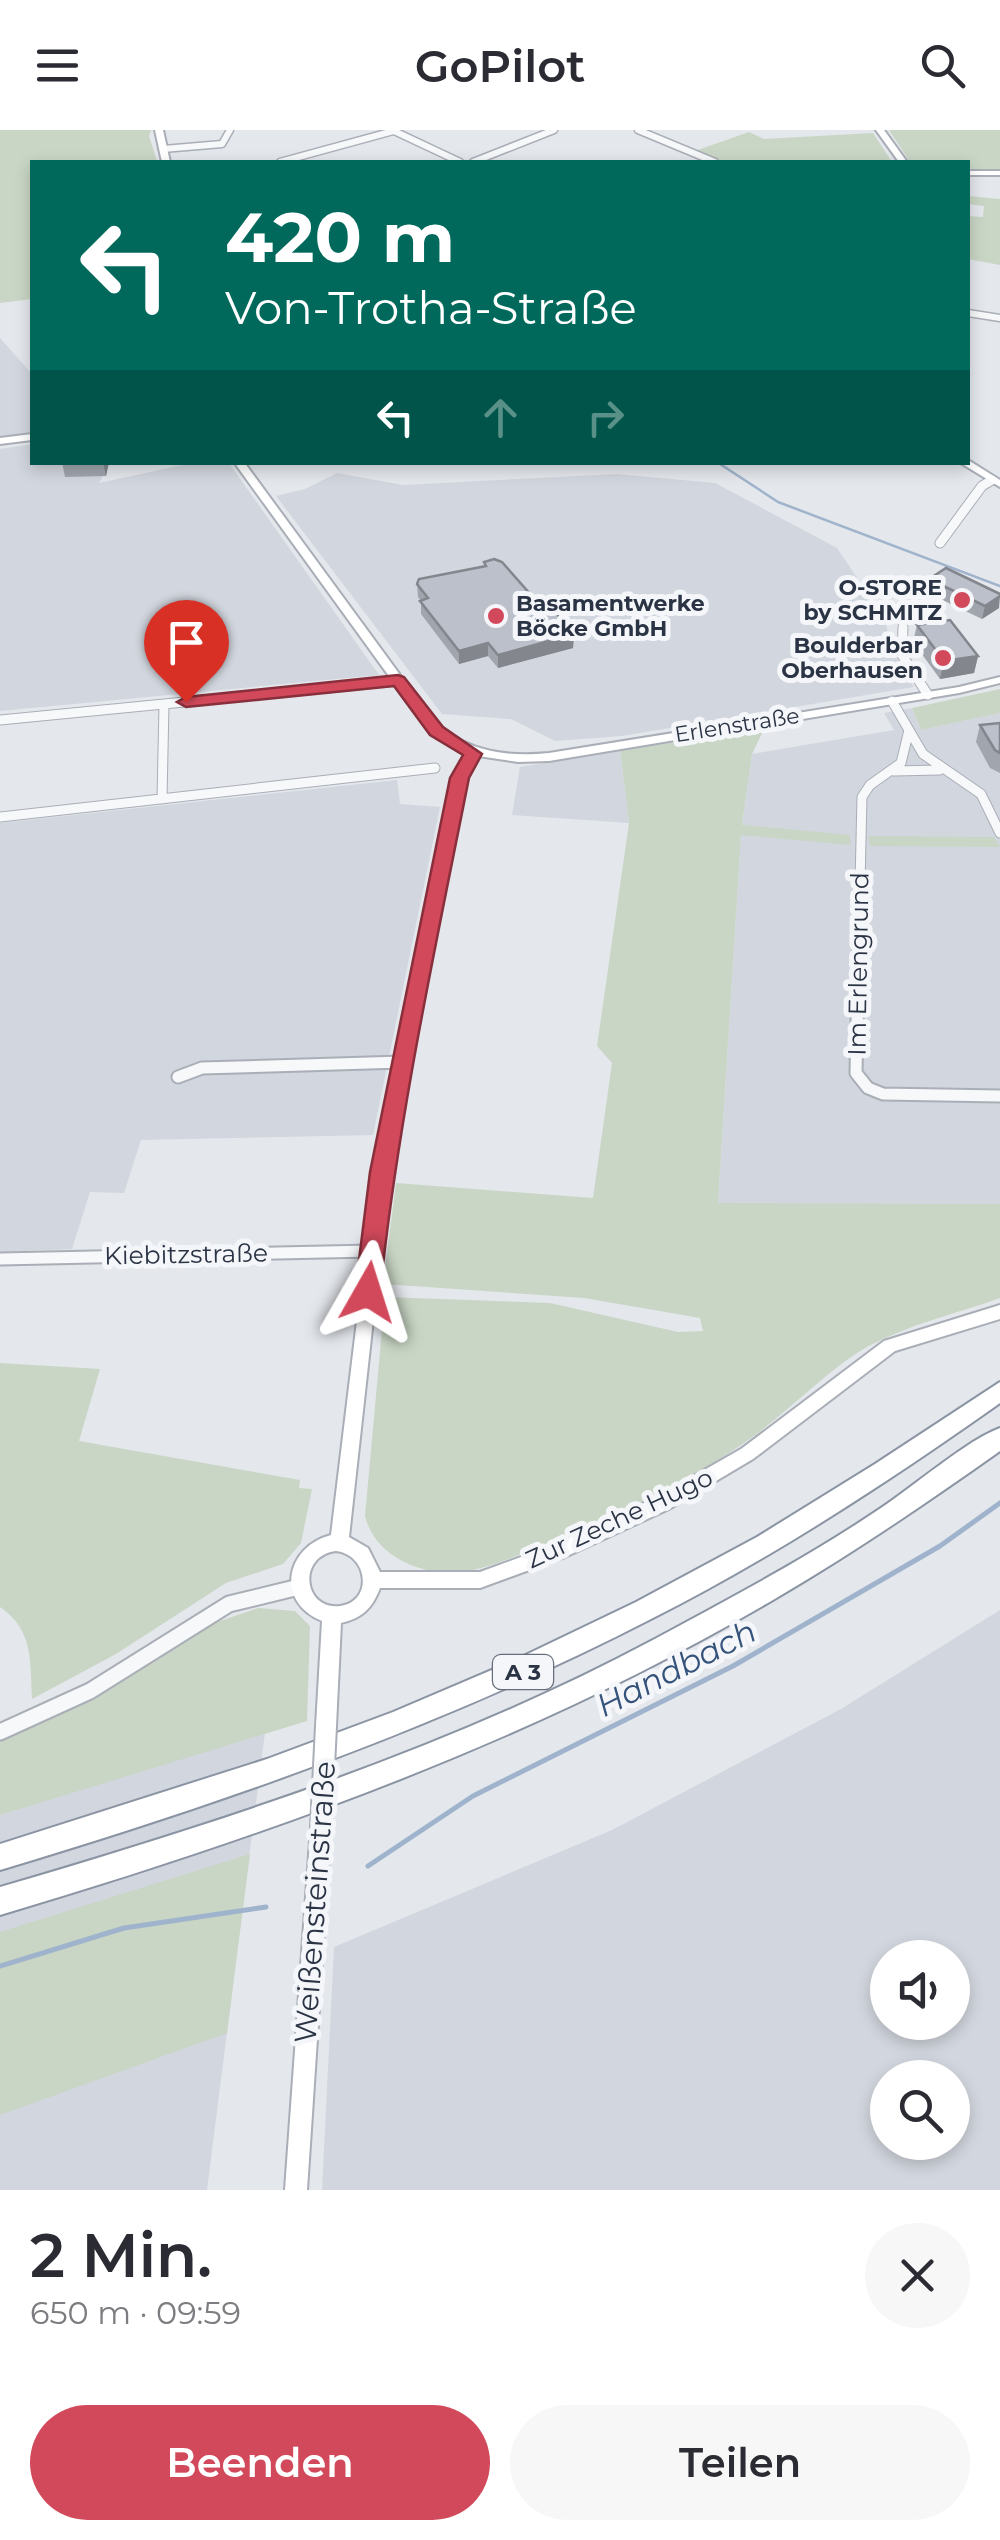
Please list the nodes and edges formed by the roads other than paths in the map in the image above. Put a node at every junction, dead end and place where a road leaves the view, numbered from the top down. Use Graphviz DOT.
graph roads {
  1 [pos="159,130"];
  2 [pos="230,130"];
  3 [pos="394,130"];
  4 [pos="554,130"];
  5 [pos="638,130"];
  6 [pos="880,130"];
  7 [pos="163,149"];
  8 [pos="166,160"];
  9 [pos="287,160"];
  10 [pos="456,160"];
  11 [pos="479,160"];
  12 [pos="709,160"];
  13 [pos="902,160"];
  14 [pos="970,173"];
  15 [pos="1000,173"];
  16 [pos="970,313"];
  17 [pos="1000,318"];
  18 [pos="30,438"];
  19 [pos="0,440"];
  20 [pos="241,465"];
  21 [pos="969,465"];
  22 [pos="996,482"];
  23 [pos="940,543"];
  24 [pos="904,627"];
  25 [pos="398,680"];
  26 [pos="1000,680"];
  27 [pos="928,695"];
  28 [pos="892,701"];
  29 [pos="164,704"];
  30 [pos="0,720"];
  31 [pos="909,730"];
  32 [pos="473,754"];
  33 [pos="435,768"];
  34 [pos="949,772"];
  35 [pos="888,774"];
  36 [pos="162,799"];
  37 [pos="0,816"];
  38 [pos="1000,833"];
  39 [pos="402,1062"];
  40 [pos="178,1077"];
  41 [pos="1000,1096"];
  42 [pos="372,1251"];
  43 [pos="0,1259"];
  44 [pos="1000,1312"];
  45 [pos="1000,1391"];
  46 [pos="1000,1438"];
  47 [pos="339,1544"];
  48 [pos="374,1580"];
  49 [pos="299,1587"];
  50 [pos="332,1614"];
  51 [pos="0,1732"];
  52 [pos="0,1857"];
  53 [pos="0,1902"];
  54 [pos="296,2190"];
  1 -- 7 [label="street"];
  2 -- 7 [label="street"];
  3 -- 9 [label="street"];
  3 -- 10 [label="street"];
  4 -- 11 [label="street"];
  5 -- 12 [label="street"];
  6 -- 13 [label="street"];
  7 -- 8 [label="street"];
  14 -- 15 [label="street"];
  16 -- 17 [label="street"];
  18 -- 19 [label="street"];
  20 -- 25 [label="street"];
  21 -- 22 [label="street"];
  22 -- 23 [label="street"];
  24 -- 27 [label="street"];
  25 -- 29 [label="street"];
  25 -- 32 [label="street"];
  26 -- 27 [label="street, Erlenstraße"];
  27 -- 28 [label="street, Erlenstraße"];
  28 -- 31 [label="street"];
  28 -- 32 [label="street, Erlenstraße"];
  29 -- 30 [label="street"];
  29 -- 36 [label="street"];
  31 -- 34 [label="street"];
  31 -- 35 [label="street, Im Erlengrund"];
  32 -- 39 [label="street"];
  33 -- 36 [label="street"];
  34 -- 35 [label="street"];
  34 -- 38 [label="street"];
  35 -- 41 [label="street, Im Erlengrund"];
  36 -- 37 [label="street"];
  39 -- 40 [label="street"];
  39 -- 42 [label="street"];
  42 -- 43 [label="street, Kiebitzstraße"];
  42 -- 47 [label="street"];
  44 -- 48 [label="street, Zur Zeche Hugo"];
  45 -- 52 [label="highway, A 3"];
  46 -- 53 [label="highway, A 3"];
  47 -- 48 [label="street"];
  47 -- 49 [label="street"];
  48 -- 50 [label="street"];
  49 -- 50 [label="street"];
  49 -- 51 [label="street"];
  50 -- 54 [label="street, Weißensteinstraße, bridge"];
}
